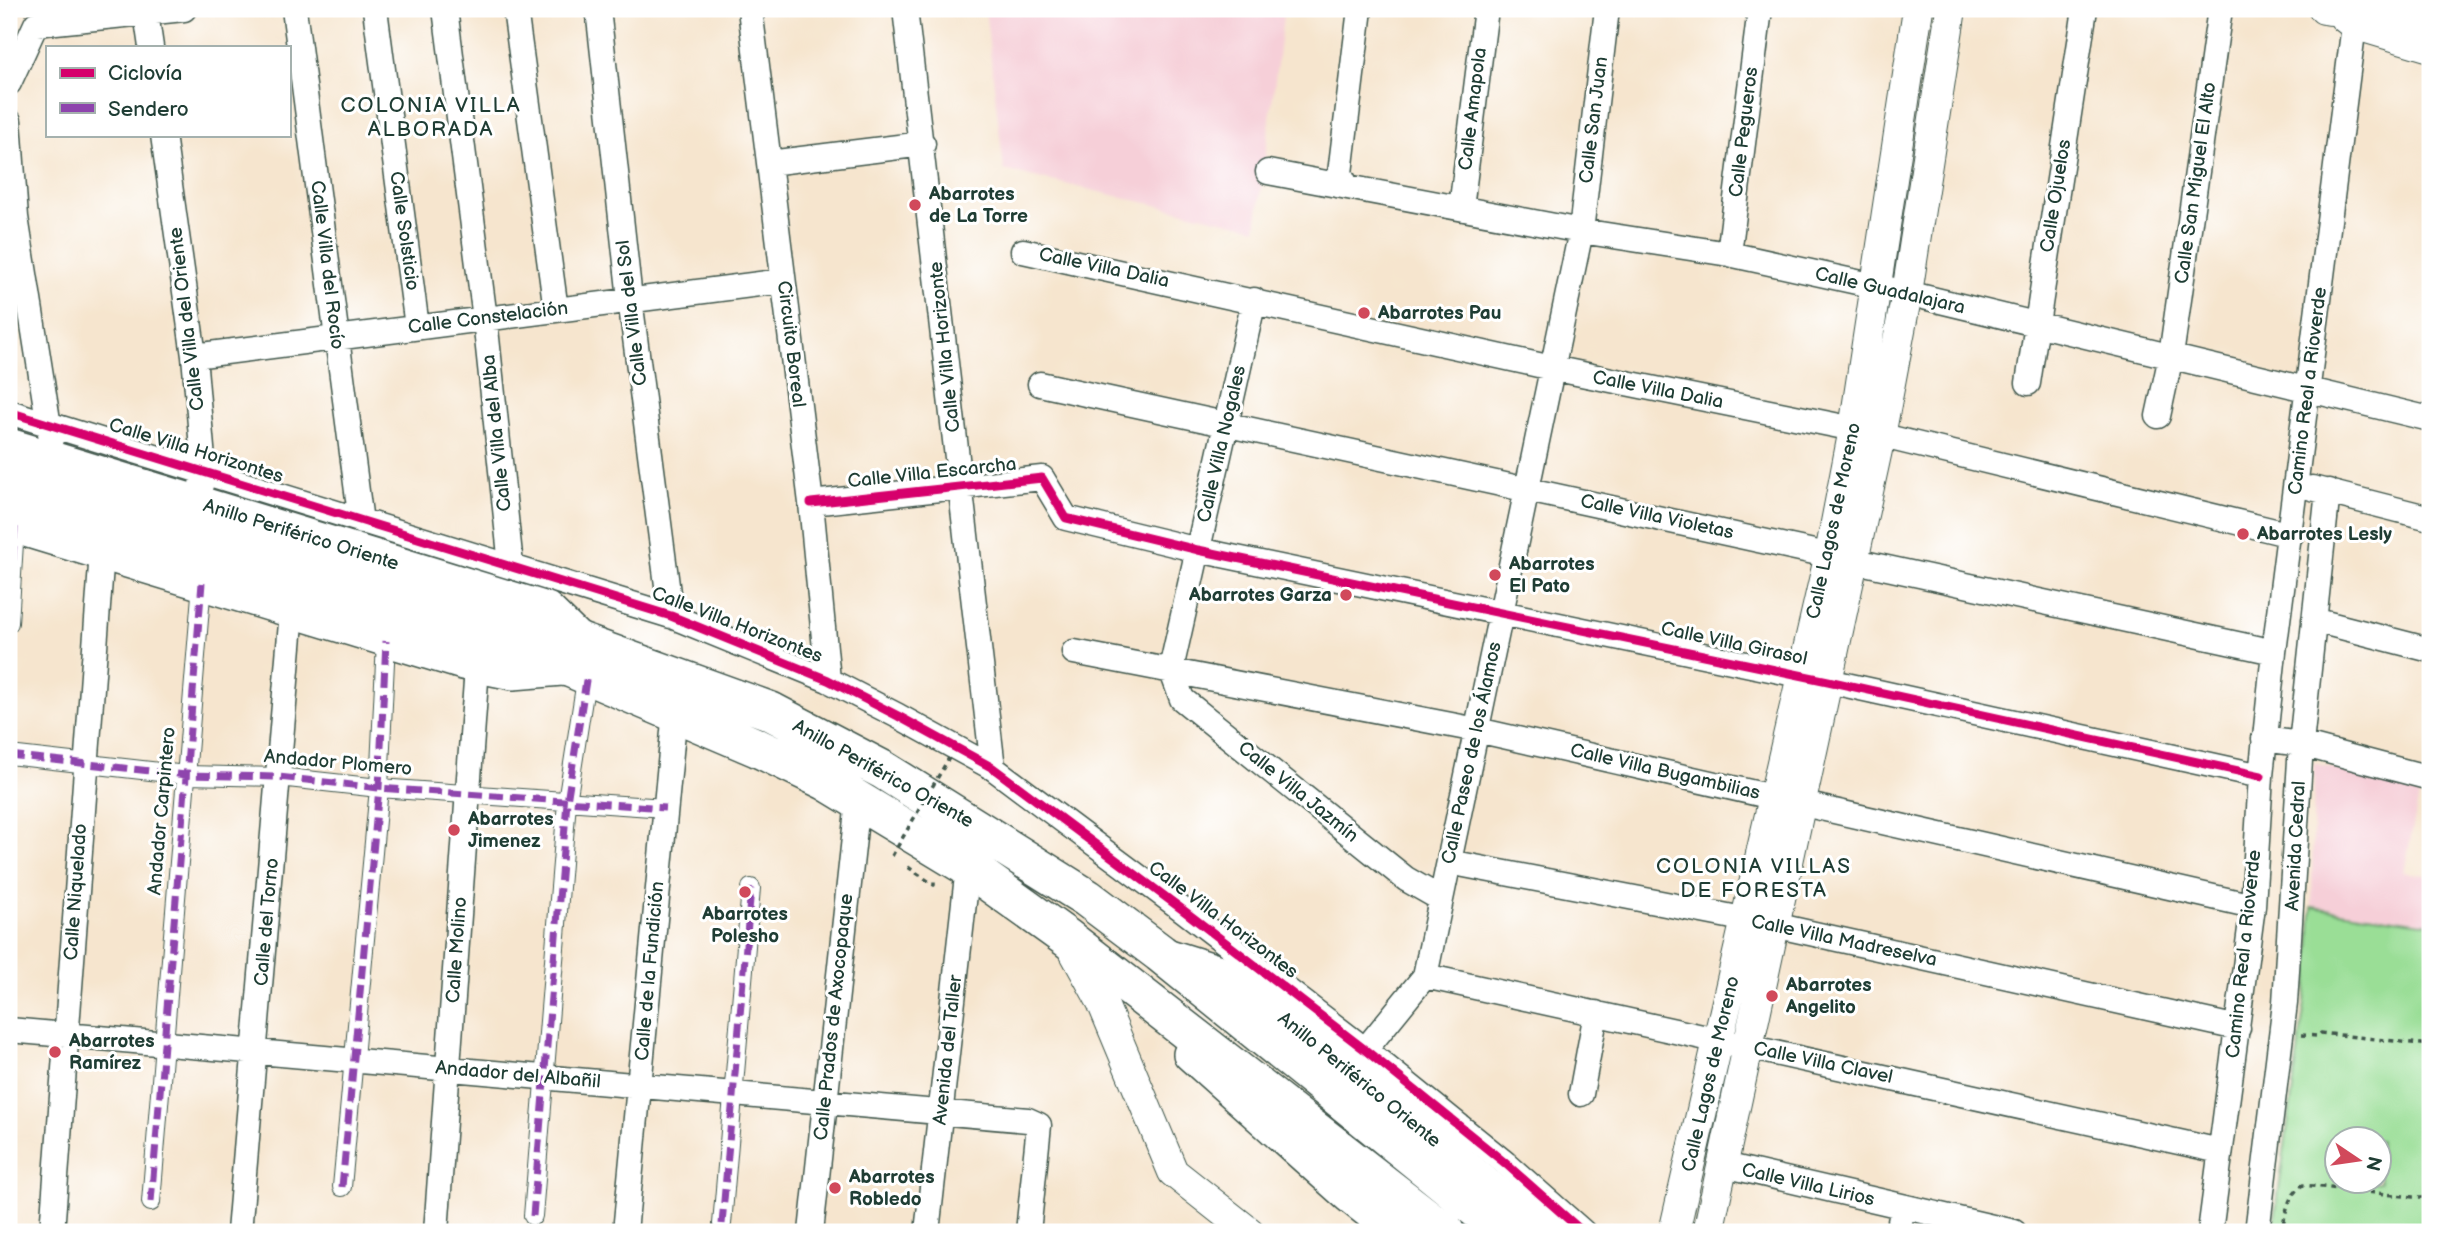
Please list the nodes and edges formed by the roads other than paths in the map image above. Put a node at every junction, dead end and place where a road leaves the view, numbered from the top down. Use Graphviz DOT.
graph roads {
  1 [pos="184,9"];
  2 [pos="294,9"];
  3 [pos="375,9"];
  4 [pos="444,9"];
  5 [pos="516,9"];
  6 [pos="598,9"];
  7 [pos="750,9"];
  8 [pos="905,9"];
  9 [pos="1360,9"];
  10 [pos="1486,9"];
  11 [pos="1607,9"];
  12 [pos="1760,9"];
  13 [pos="1918,9"];
  14 [pos="1951,9"];
  15 [pos="2085,9"];
  16 [pos="2220,9"];
  17 [pos="146,13"];
  18 [pos="2343,13"];
  19 [pos="2430,21"];
  20 [pos="151,46"];
  21 [pos="2430,47"];
  22 [pos="9,83"];
  23 [pos="9,121"];
  24 [pos="163,136"];
  25 [pos="923,144"];
  26 [pos="769,163"];
  27 [pos="1268,172"];
  28 [pos="1346,186"];
  29 [pos="1461,208"];
  30 [pos="12,225"];
  31 [pos="1581,231"];
  32 [pos="1023,251"];
  33 [pos="1729,254"];
  34 [pos="783,281"];
  35 [pos="1876,288"];
  36 [pos="1907,293"];
  37 [pos="630,299"];
  38 [pos="1254,300"];
  39 [pos="556,310"];
  40 [pos="485,319"];
  41 [pos="2036,326"];
  42 [pos="417,327"];
  43 [pos="337,338"];
  44 [pos="194,356"];
  45 [pos="2171,356"];
  46 [pos="1552,368"];
  47 [pos="2028,383"];
  48 [pos="1040,384"];
  49 [pos="2307,388"];
  50 [pos="9,412"];
  51 [pos="2158,416"];
  52 [pos="2430,419"];
  53 [pos="48,424"];
  54 [pos="1226,425"];
  55 [pos="1867,433"];
  56 [pos="9,445"];
  57 [pos="55,460"];
  58 [pos="9,470"];
  59 [pos="204,471"];
  60 [pos="2297,484"];
  61 [pos="961,488"];
  62 [pos="1527,489"];
  63 [pos="2328,491"];
  64 [pos="197,503"];
  65 [pos="811,503"];
  66 [pos="11,517"];
  67 [pos="2430,518"];
  68 [pos="361,522"];
  69 [pos="2291,535"];
  70 [pos="1198,550"];
  71 [pos="102,552"];
  72 [pos="1842,557"];
  73 [pos="511,565"];
  74 [pos="202,583"];
  75 [pos="292,611"];
  76 [pos="1501,613"];
  77 [pos="671,616"];
  78 [pos="2314,620"];
  79 [pos="9,623"];
  80 [pos="386,641"];
  81 [pos="538,645"];
  82 [pos="2430,650"];
  83 [pos="1074,652"];
  84 [pos="2274,652"];
  85 [pos="580,662"];
  86 [pos="477,667"];
  87 [pos="1171,670"];
  88 [pos="1814,678"];
  89 [pos="828,680"];
  90 [pos="675,711"];
  91 [pos="1477,730"];
  92 [pos="2264,739"];
  93 [pos="2301,744"];
  94 [pos="9,755"];
  95 [pos="86,761"];
  96 [pos="992,768"];
  97 [pos="186,775"];
  98 [pos="2261,776"];
  99 [pos="279,777"];
  100 [pos="2430,778"];
  101 [pos="379,788"];
  102 [pos="468,793"];
  103 [pos="1787,799"];
  104 [pos="858,801"];
  105 [pos="567,802"];
  106 [pos="665,808"];
  107 [pos="1449,862"];
  108 [pos="968,867"];
  109 [pos="751,888"];
  110 [pos="1441,899"];
  111 [pos="2252,906"];
  112 [pos="1760,922"];
  113 [pos="1067,938"];
  114 [pos="1160,953"];
  115 [pos="1425,976"];
  116 [pos="1122,981"];
  117 [pos="1596,1013"];
  118 [pos="2238,1028"];
  119 [pos="9,1030"];
  120 [pos="66,1035"];
  121 [pos="1719,1040"];
  122 [pos="162,1043"];
  123 [pos="1748,1047"];
  124 [pos="256,1051"];
  125 [pos="1357,1059"];
  126 [pos="353,1060"];
  127 [pos="448,1068"];
  128 [pos="542,1077"];
  129 [pos="639,1085"];
  130 [pos="731,1093"];
  131 [pos="1581,1094"];
  132 [pos="824,1102"];
  133 [pos="941,1112"];
  134 [pos="2220,1151"];
  135 [pos="1724,1165"];
  136 [pos="342,1187"];
  137 [pos="151,1202"];
  138 [pos="1903,1207"];
  139 [pos="533,1216"];
  140 [pos="722,1224"];
  141 [pos="1507,1231"];
  142 [pos="52,1232"];
  143 [pos="239,1232"];
  144 [pos="436,1232"];
  145 [pos="625,1232"];
  146 [pos="811,1232"];
  147 [pos="927,1232"];
  148 [pos="1028,1232"];
  149 [pos="1249,1232"];
  150 [pos="1395,1232"];
  151 [pos="1445,1232"];
  152 [pos="1544,1232"];
  153 [pos="1583,1232"];
  154 [pos="1674,1232"];
  155 [pos="1708,1232"];
  156 [pos="1898,1232"];
  157 [pos="2014,1232"];
  158 [pos="2210,1232"];
  159 [pos="2257,1232"];
  1 -- 17 [label="street"];
  2 -- 43 [label="street, Calle Villa del Rocío"];
  3 -- 42 [label="street, Calle Solsticio"];
  4 -- 40 [label="street, Calle Villa del Alba"];
  5 -- 39 [label="street"];
  6 -- 37 [label="street, Calle Villa del Sol"];
  7 -- 26 [label="street, Circuito Boreal"];
  8 -- 25 [label="street, Calle Villa Horizonte"];
  9 -- 28 [label="street"];
  10 -- 29 [label="street, Calle Amapola"];
  11 -- 31 [label="street, Calle San Juan"];
  12 -- 33 [label="street, Calle Pegueros"];
  13 -- 35 [label="street, Calle Lagos de Moreno"];
  14 -- 36 [label="street, Calle Lagos de Moreno"];
  15 -- 41 [label="street, Calle Ojuelos"];
  16 -- 45 [label="street, Calle San Miguel El Alto"];
  17 -- 20 [label="street"];
  17 -- 22 [label="street"];
  18 -- 19 [label="street"];
  18 -- 21 [label="street"];
  18 -- 49 [label="street, Camino Real a Rioverde"];
  23 -- 30 [label="street"];
  24 -- 44 [label="street, Calle Villa del Oriente"];
  25 -- 26 [label="street"];
  25 -- 61 [label="street, Calle Villa Horizonte"];
  26 -- 34 [label="street, Circuito Boreal"];
  27 -- 28 [label="street, Calle Guadalajara"];
  28 -- 29 [label="street, Calle Guadalajara"];
  29 -- 31 [label="street, Calle Guadalajara"];
  30 -- 53 [label="street"];
  31 -- 33 [label="street, Calle Guadalajara"];
  31 -- 46 [label="street, Calle Paseo de los Álamos"];
  32 -- 38 [label="street, Calle Villa Dalia"];
  33 -- 35 [label="street, Calle Guadalajara"];
  34 -- 37 [label="street, Calle Constelación"];
  34 -- 65 [label="street, Circuito Boreal"];
  35 -- 36 [label="street, Calle Guadalajara"];
  35 -- 55 [label="street, Calle Lagos de Moreno"];
  36 -- 41 [label="street, Calle Guadalajara"];
  36 -- 55 [label="street, Calle Lagos de Moreno"];
  37 -- 39 [label="street, Calle Constelación"];
  37 -- 77 [label="street, Calle Villa del Sol"];
  38 -- 46 [label="street, Calle Villa Dalia"];
  38 -- 54 [label="street, Calle Villa Nogales"];
  39 -- 40 [label="street, Calle Constelación"];
  40 -- 42 [label="street, Calle Constelación"];
  40 -- 73 [label="street, Calle Villa del Alba"];
  41 -- 45 [label="street, Calle Guadalajara"];
  41 -- 47 [label="street, Calle Ojuelos"];
  42 -- 43 [label="street, Calle Constelación"];
  43 -- 44 [label="street, Calle Constelación"];
  43 -- 68 [label="street, Calle Villa del Rocío"];
  44 -- 59 [label="street, Calle Villa del Oriente"];
  45 -- 49 [label="street, Calle Guadalajara"];
  45 -- 51 [label="street, Calle San Miguel El Alto"];
  46 -- 55 [label="street, Calle Villa Dalia"];
  46 -- 62 [label="street, Calle Paseo de los Álamos"];
  48 -- 54 [label="street, Calle Villa Violetas"];
  49 -- 52 [label="street, Calle Guadalajara"];
  49 -- 60 [label="street, Camino Real a Rioverde"];
  50 -- 53 [label="street, Calle Villa Horizontes"];
  53 -- 57 [label="street"];
  53 -- 59 [label="street, Calle Villa Horizontes"];
  54 -- 62 [label="street, Calle Villa Violetas"];
  54 -- 70 [label="street, Calle Villa Nogales"];
  55 -- 69 [label="street, Calle Villa Dalia"];
  55 -- 72 [label="street, Calle Lagos de Moreno"];
  56 -- 57 [label="main road, Anillo Periférico Oriente"];
  57 -- 64 [label="main road, Anillo Periférico Oriente"];
  58 -- 81 [label="highway, Anillo Periférico Oriente"];
  59 -- 64 [label="street, Calle Villa del Oriente"];
  59 -- 68 [label="street, Calle Villa Horizontes"];
  60 -- 63 [label="street"];
  60 -- 69 [label="street, Camino Real a Rioverde"];
  61 -- 65 [label="street, Calle Villa Escarcha"];
  61 -- 70 [label="street, Calle Villa Escarcha"];
  61 -- 96 [label="street, Calle Villa Horizonte"];
  62 -- 72 [label="street, Calle Villa Violetas"];
  62 -- 76 [label="street, Calle Paseo de los Álamos"];
  63 -- 67 [label="street"];
  63 -- 78 [label="street, Avenida Cedral"];
  64 -- 85 [label="main road, Anillo Periférico Oriente"];
  65 -- 89 [label="street, Circuito Boreal"];
  66 -- 71 [label="main road, Anillo Periférico Oriente"];
  66 -- 79 [label="street"];
  66 -- 81 [label="highway, Anillo Periférico Oriente"];
  68 -- 73 [label="street, Calle Villa Horizontes"];
  69 -- 84 [label="street, Camino Real a Rioverde"];
  70 -- 76 [label="street, Calle Villa Girasol"];
  70 -- 87 [label="street, Calle Villa Nogales"];
  71 -- 74 [label="main road, Anillo Periférico Oriente"];
  71 -- 95 [label="street, Calle Niquelado"];
  72 -- 84 [label="street, Calle Villa Violetas"];
  72 -- 88 [label="street, Calle Lagos de Moreno"];
  73 -- 77 [label="street, Calle Villa Horizontes"];
  74 -- 75 [label="main road, Anillo Periférico Oriente"];
  74 -- 97 [label="street, Andador Carpintero"];
  75 -- 80 [label="main road, Anillo Periférico Oriente"];
  75 -- 99 [label="street, Calle del Torno"];
  76 -- 88 [label="street, Calle Villa Girasol"];
  76 -- 91 [label="street, Calle Paseo de los Álamos"];
  77 -- 89 [label="street, Calle Villa Horizontes"];
  78 -- 82 [label="street"];
  78 -- 93 [label="street, Avenida Cedral"];
  80 -- 86 [label="main road, Anillo Periférico Oriente"];
  80 -- 101 [label="street"];
  81 -- 85 [label="highway, Anillo Periférico Oriente"];
  83 -- 87 [label="street, Calle Villa Bugambilias"];
  84 -- 92 [label="street, Camino Real a Rioverde"];
  85 -- 86 [label="main road, Anillo Periférico Oriente"];
  85 -- 90 [label="highway, Anillo Periférico Oriente"];
  85 -- 105 [label="street"];
  85 -- 114 [label="highway, Anillo Periférico Oriente"];
  86 -- 102 [label="street, Calle Molino"];
  87 -- 91 [label="street, Calle Villa Bugambilias"];
  87 -- 110 [label="street, Calle Villa Jazmín"];
  88 -- 98 [label="street, Calle Villa Girasol"];
  88 -- 103 [label="street, Calle Lagos de Moreno"];
  89 -- 96 [label="street, Calle Villa Horizontes"];
  90 -- 104 [label="highway, Anillo Periférico Oriente"];
  90 -- 106 [label="street, Calle de la Fundición"];
  91 -- 103 [label="street, Calle Villa Bugambilias"];
  91 -- 107 [label="street, Calle Paseo de los Álamos"];
  92 -- 93 [label="street"];
  92 -- 98 [label="street, Camino Real a Rioverde"];
  93 -- 100 [label="street"];
  93 -- 159 [label="street, Avenida Cedral"];
  94 -- 95 [label="street, Andador Plomero"];
  95 -- 97 [label="street, Andador Plomero"];
  95 -- 120 [label="street, Calle Niquelado"];
  96 -- 125 [label="street, Calle Villa Horizontes"];
  97 -- 99 [label="street, Andador Plomero"];
  97 -- 122 [label="street, Andador Carpintero"];
  98 -- 111 [label="street, Camino Real a Rioverde"];
  99 -- 101 [label="street, Andador Plomero"];
  99 -- 124 [label="street, Calle del Torno"];
  101 -- 102 [label="street, Andador Plomero"];
  101 -- 126 [label="street"];
  102 -- 105 [label="street, Andador Plomero"];
  102 -- 127 [label="street, Calle Molino"];
  103 -- 111 [label="street, Calle Villa Bugambilias"];
  103 -- 112 [label="street, Calle Lagos de Moreno"];
  104 -- 108 [label="highway, Anillo Periférico Oriente"];
  104 -- 132 [label="street, Calle Prados de Axocopaque"];
  105 -- 106 [label="street, Andador Plomero"];
  105 -- 128 [label="street"];
  106 -- 129 [label="street, Calle de la Fundición"];
  107 -- 110 [label="street, Calle Paseo de los Álamos"];
  107 -- 112 [label="street, Calle Villa Madreselva"];
  108 -- 113 [label="highway, Anillo Periférico Oriente"];
  108 -- 133 [label="street, Avenida del Taller"];
  109 -- 130 [label="street"];
  110 -- 115 [label="street, Calle Paseo de los Álamos"];
  111 -- 118 [label="street, Camino Real a Rioverde"];
  112 -- 118 [label="street, Calle Villa Madreselva"];
  112 -- 121 [label="street, Calle Lagos de Moreno"];
  112 -- 123 [label="street, Calle Lagos de Moreno"];
  113 -- 116 [label="highway, Anillo Periférico Oriente"];
  113 -- 149 [label="street, Anillo Periférico Oriente"];
  114 -- 125 [label="main road, Anillo Periférico Oriente"];
  114 -- 141 [label="highway, Anillo Periférico Oriente"];
  115 -- 117 [label="street, Calle Villa Clavel"];
  115 -- 125 [label="street, Calle Paseo de los Álamos"];
  116 -- 150 [label="main road, Anillo Periférico Oriente"];
  116 -- 151 [label="highway, Anillo Periférico Oriente"];
  117 -- 121 [label="street, Calle Villa Clavel"];
  117 -- 131 [label="street"];
  118 -- 134 [label="street, Camino Real a Rioverde"];
  119 -- 120 [label="street, Andador del Albañil"];
  120 -- 122 [label="street, Andador del Albañil"];
  120 -- 142 [label="street, Calle Niquelado"];
  121 -- 123 [label="street, Calle Villa Clavel"];
  121 -- 154 [label="street, Calle Lagos de Moreno"];
  122 -- 124 [label="street, Andador del Albañil"];
  122 -- 137 [label="street, Andador Carpintero"];
  123 -- 134 [label="street, Calle Villa Clavel"];
  123 -- 135 [label="street, Calle Lagos de Moreno"];
  124 -- 126 [label="street, Andador del Albañil"];
  124 -- 143 [label="street, Calle del Torno"];
  125 -- 152 [label="main road, Anillo Periférico Oriente"];
  125 -- 153 [label="street, Calle Villa Horizontes"];
  126 -- 127 [label="street, Andador del Albañil"];
  126 -- 136 [label="street"];
  127 -- 128 [label="street, Andador del Albañil"];
  127 -- 144 [label="street, Calle Molino"];
  128 -- 129 [label="street, Andador del Albañil"];
  128 -- 139 [label="street"];
  129 -- 130 [label="street, Andador del Albañil"];
  129 -- 145 [label="street, Calle de la Fundición"];
  130 -- 132 [label="street, Andador del Albañil"];
  130 -- 140 [label="street"];
  132 -- 133 [label="street, Andador del Albañil"];
  132 -- 146 [label="street, Calle Prados de Axocopaque"];
  133 -- 147 [label="street, Avenida del Taller"];
  133 -- 148 [label="street, Andador del Albañil"];
  134 -- 158 [label="street, Camino Real a Rioverde"];
  135 -- 138 [label="street, Calle Villa Lirios"];
  135 -- 155 [label="street, Calle Lagos de Moreno"];
  138 -- 156 [label="street"];
  138 -- 157 [label="street, Calle Villa Lirios"];
}
